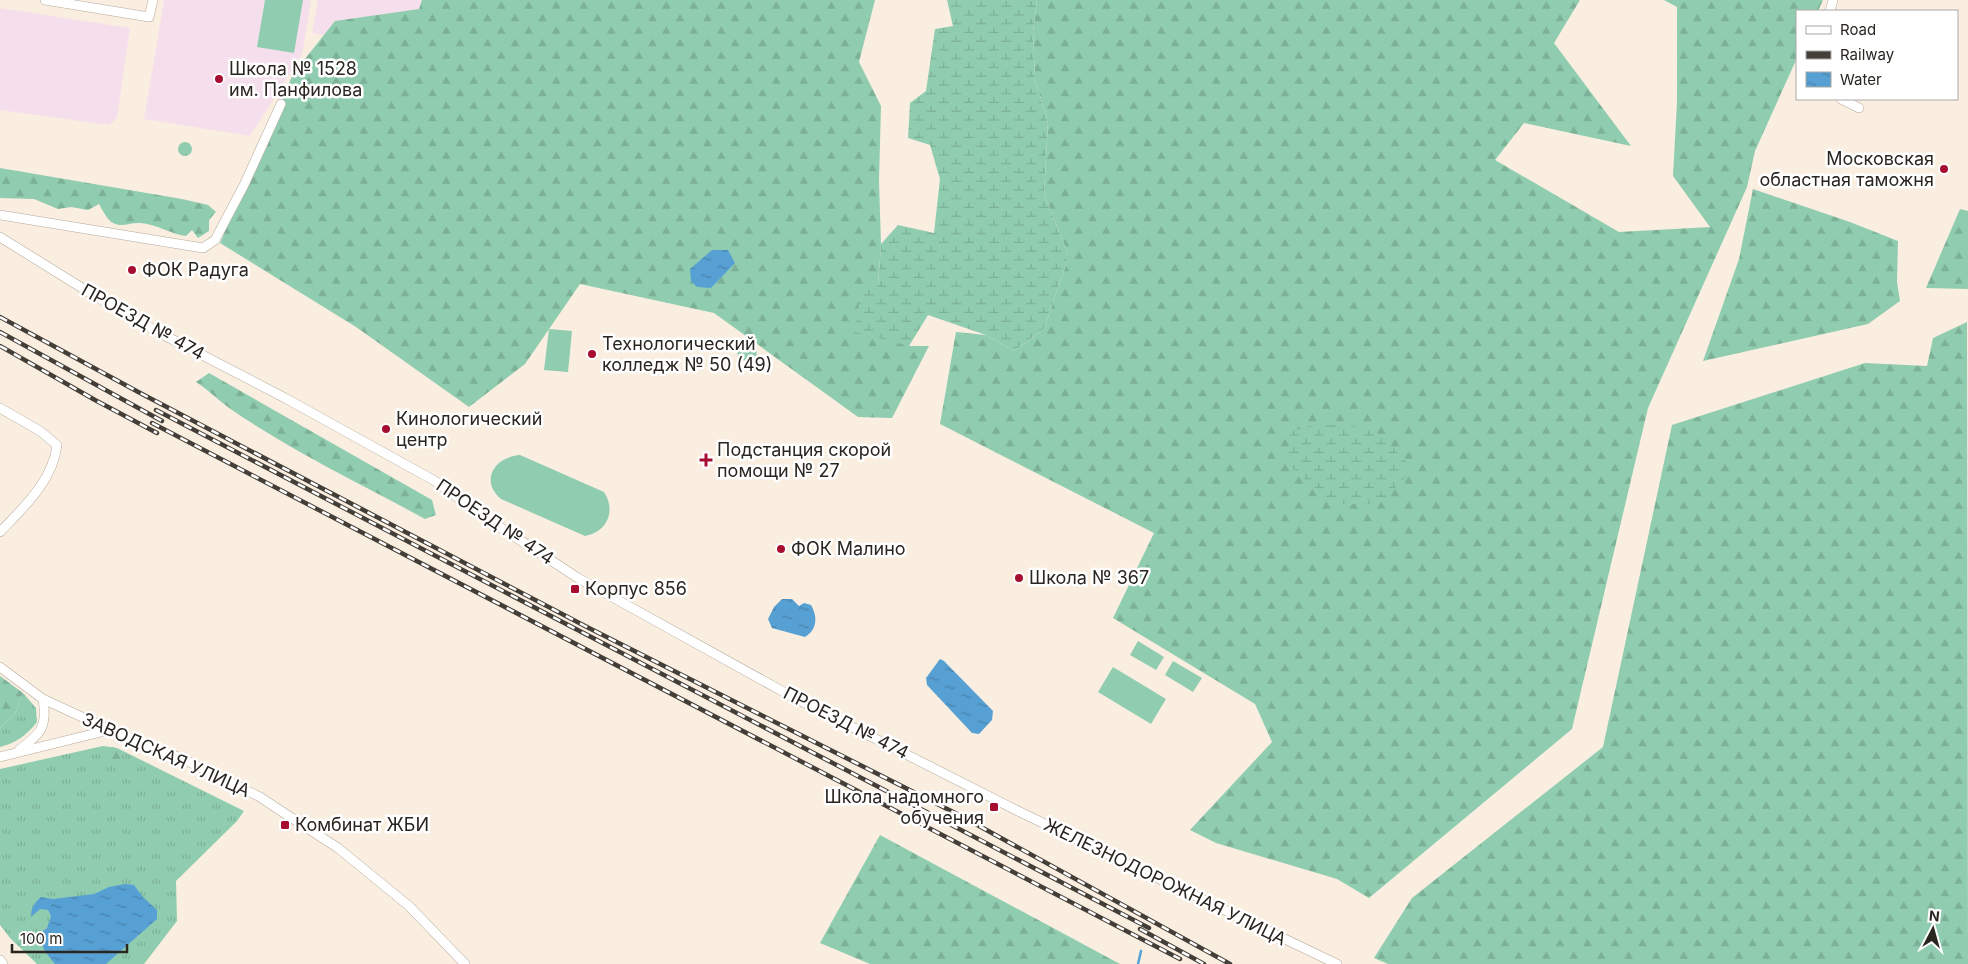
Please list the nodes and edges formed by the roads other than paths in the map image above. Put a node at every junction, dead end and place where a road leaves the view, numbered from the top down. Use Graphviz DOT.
graph roads {
  1 [pos="45,0"];
  2 [pos="152,0"];
  3 [pos="1843,100"];
  4 [pos="281,104"];
  5 [pos="1859,108"];
  6 [pos="0,215"];
  7 [pos="0,238"];
  8 [pos="0,408"];
  9 [pos="0,532"];
  10 [pos="0,667"];
  11 [pos="43,700"];
  12 [pos="110,730"];
  13 [pos="16,752"];
  14 [pos="0,757"];
  15 [pos="993,798"];
  16 [pos="465,964"];
  17 [pos="1337,964"];
  1 -- 2 [label="street"];
  3 -- 5 [label="street"];
  4 -- 6 [label="street"];
  7 -- 15 [label="street, ПРОЕЗД № 474"];
  8 -- 9 [label="street"];
  10 -- 11 [label="street, ЗАВОДСКАЯ УЛИЦА"];
  11 -- 12 [label="street, ЗАВОДСКАЯ УЛИЦА"];
  11 -- 13 [label="street"];
  12 -- 13 [label="street"];
  12 -- 16 [label="street, ЗАВОДСКАЯ УЛИЦА"];
  13 -- 14 [label="street"];
  15 -- 17 [label="street, ЖЕЛЕЗНОДОРОЖНАЯ УЛИЦА"];
}
